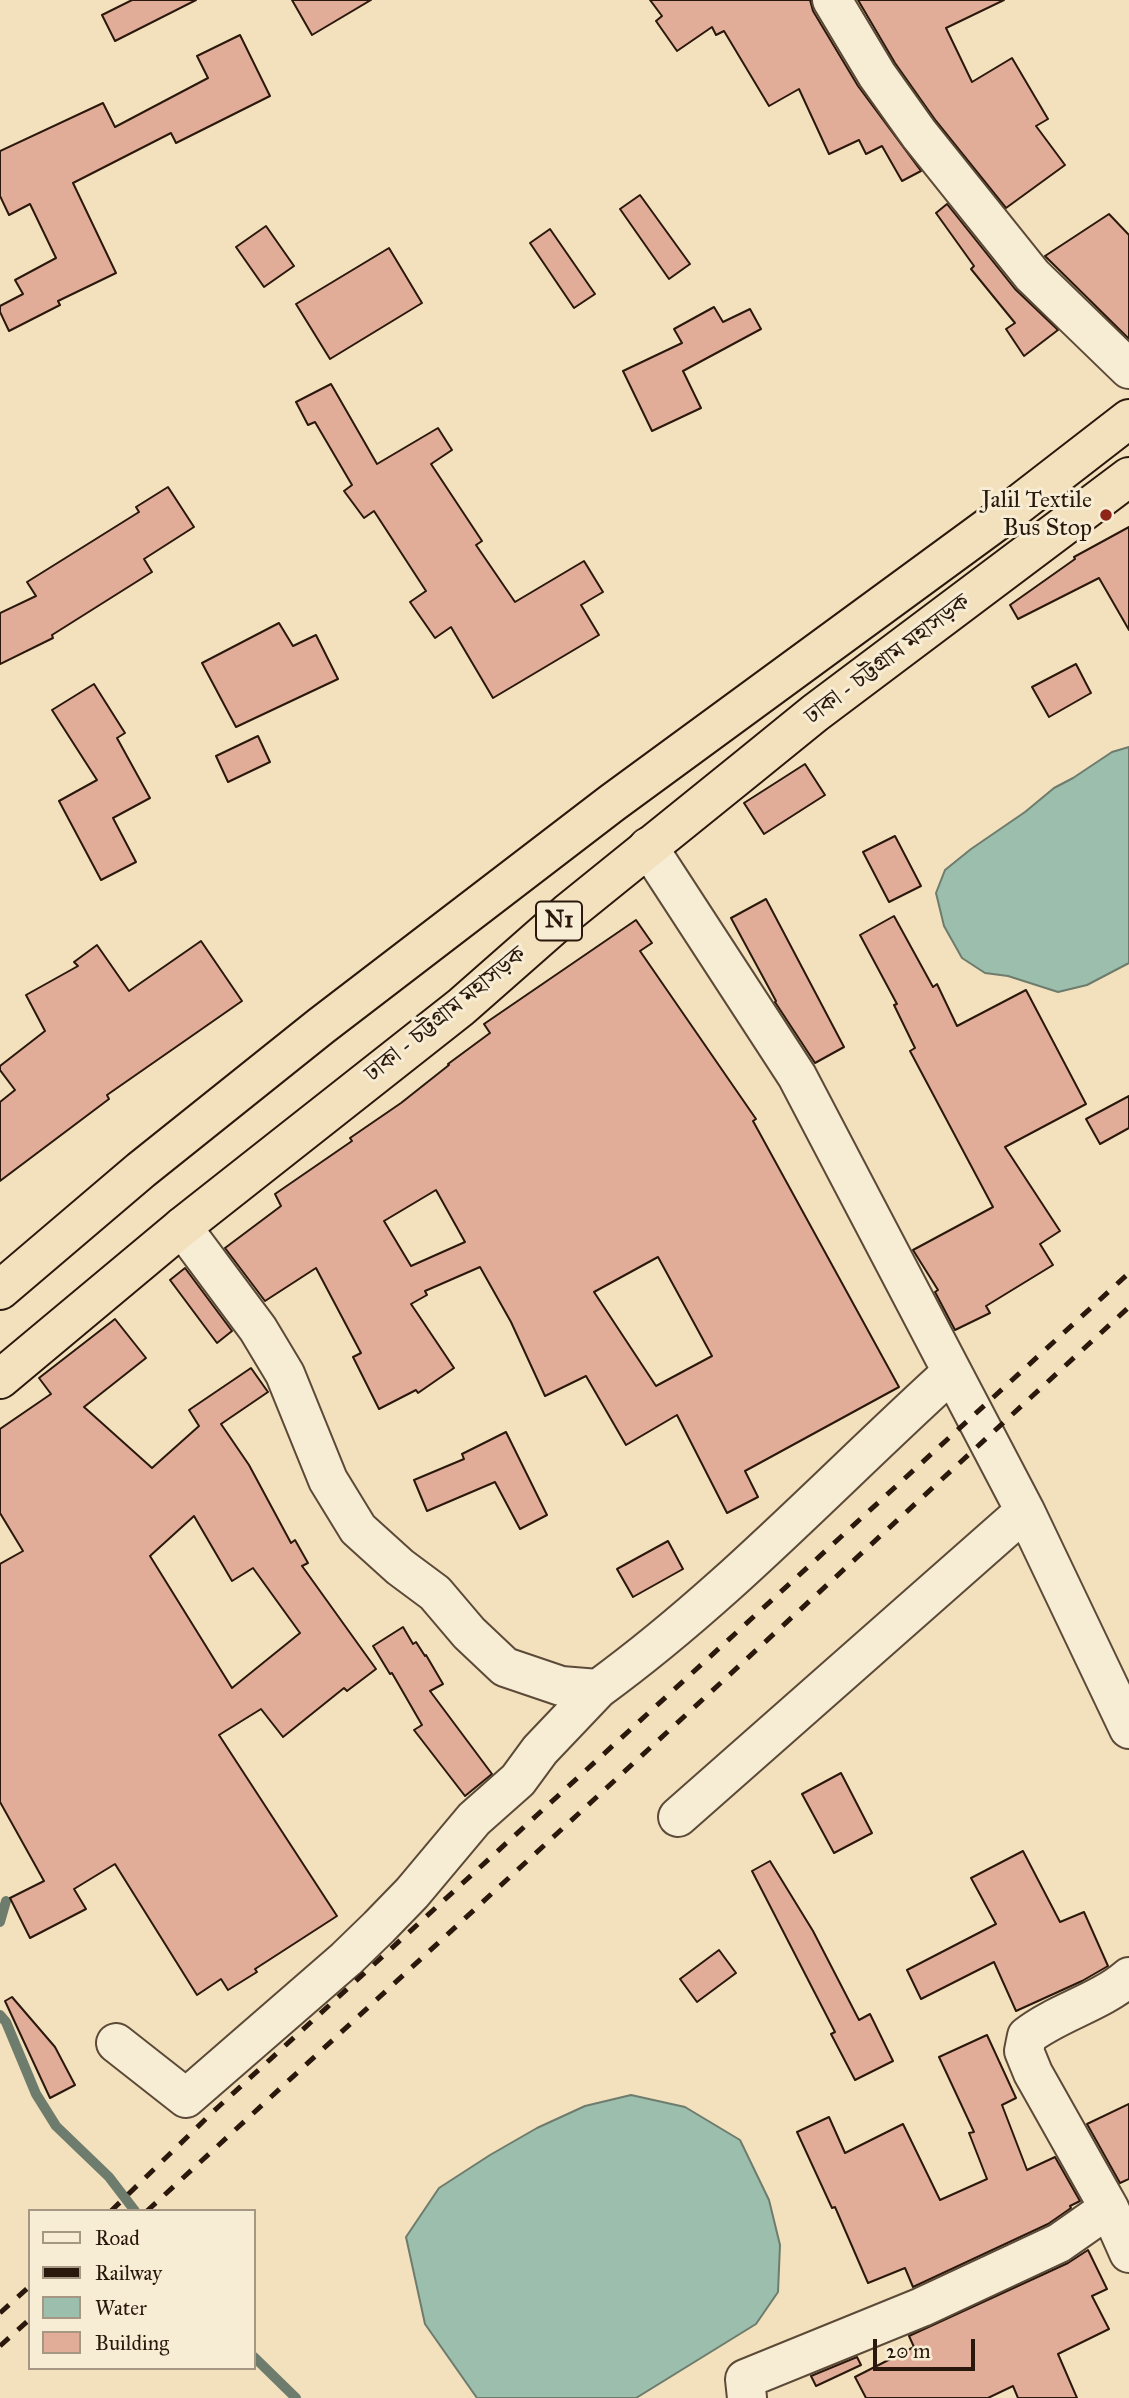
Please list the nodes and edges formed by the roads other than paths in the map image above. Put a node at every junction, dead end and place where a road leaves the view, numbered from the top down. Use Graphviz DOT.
graph roads {
  1 [pos="832,0"];
  2 [pos="1129,369"];
  3 [pos="1129,419"];
  4 [pos="1129,477"];
  5 [pos="648,847"];
  6 [pos="182,1227"];
  7 [pos="0,1290"];
  8 [pos="952,1372"];
  9 [pos="0,1379"];
  10 [pos="1025,1511"];
  11 [pos="598,1689"];
  12 [pos="1129,1729"];
  13 [pos="678,1817"];
  14 [pos="1129,1977"];
  15 [pos="116,2043"];
  16 [pos="1109,2208"];
  17 [pos="1129,2253"];
  18 [pos="747,2398"];
  1 -- 2 [label="street"];
  3 -- 7 [label="highway, ঢাকা - চট্টগ্রাম মহাসড়ক / N1"];
  4 -- 5 [label="highway, ঢাকা - চট্টগ্রাম মহাসড়ক / N1"];
  5 -- 6 [label="highway, ঢাকা - চট্টগ্রাম মহাসড়ক / N1"];
  5 -- 8 [label="street"];
  6 -- 9 [label="highway, ঢাকা - চট্টগ্রাম মহাসড়ক / N1"];
  6 -- 11 [label="street"];
  8 -- 10 [label="street"];
  8 -- 11 [label="street"];
  10 -- 12 [label="street"];
  10 -- 13 [label="street"];
  11 -- 15 [label="street"];
  14 -- 16 [label="street"];
  16 -- 17 [label="street"];
  16 -- 18 [label="street"];
}
